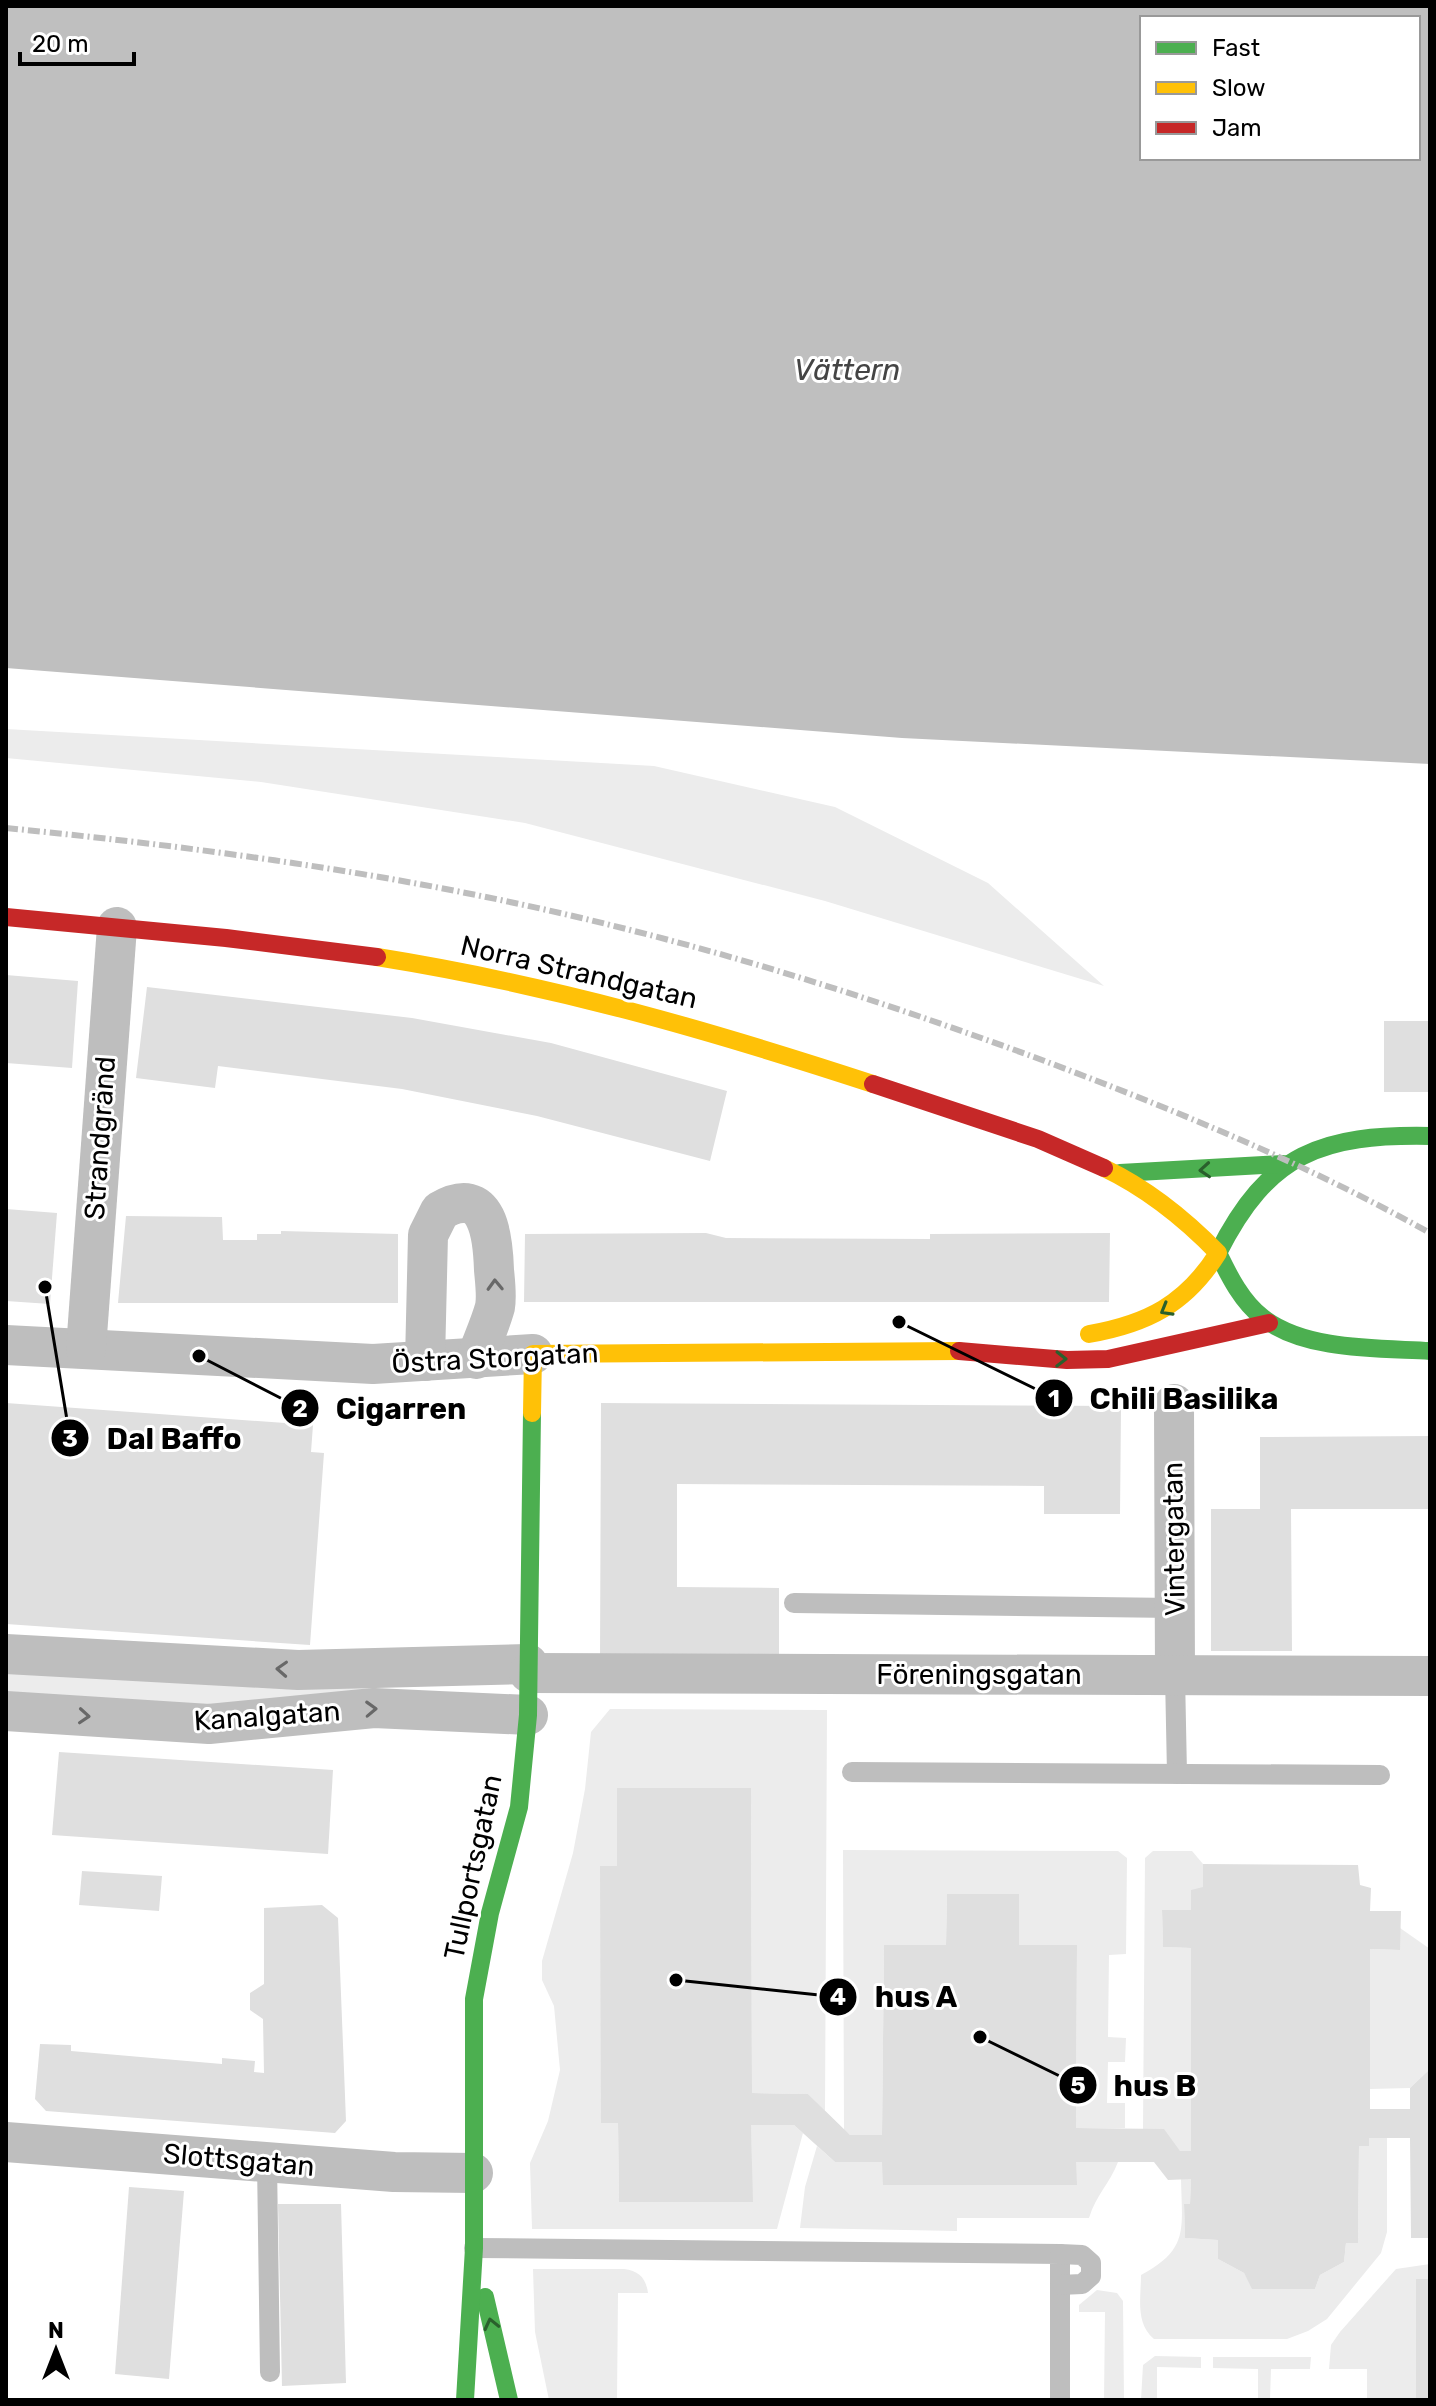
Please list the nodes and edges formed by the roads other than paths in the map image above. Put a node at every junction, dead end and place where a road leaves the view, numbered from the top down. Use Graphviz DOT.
graph roads {
  1 [pos="6,917"];
  2 [pos="117,927"];
  3 [pos="1430,1136"];
  4 [pos="1283,1164"];
  5 [pos="1120,1173"];
  6 [pos="1218,1253"];
  7 [pos="1269,1323"];
  8 [pos="6,1345"];
  9 [pos="86,1349"];
  10 [pos="984,1351"];
  11 [pos="1430,1351"];
  12 [pos="533,1354"];
  13 [pos="476,1359"];
  14 [pos="425,1361"];
  15 [pos="1174,1404"];
  16 [pos="794,1603"];
  17 [pos="1175,1608"];
  18 [pos="6,1654"];
  19 [pos="528,1669"];
  20 [pos="1175,1675"];
  21 [pos="1430,1676"];
  22 [pos="6,1711"];
  23 [pos="528,1715"];
  24 [pos="852,1772"];
  25 [pos="1177,1774"];
  26 [pos="1380,1775"];
  27 [pos="6,2142"];
  28 [pos="267,2162"];
  29 [pos="473,2173"];
  30 [pos="474,2248"];
  31 [pos="1060,2254"];
  32 [pos="1060,2285"];
  33 [pos="270,2372"];
  34 [pos="465,2400"];
  35 [pos="509,2400"];
  36 [pos="1060,2400"];
  1 -- 2 [label="street, Norra Strandgatan"];
  2 -- 5 [label="street, Norra Strandgatan"];
  2 -- 9 [label="street, Strandgränd"];
  3 -- 4 [label="street"];
  4 -- 5 [label="street, Norra Strandgatan, one-way"];
  4 -- 6 [label="street, Östra Storgatan"];
  5 -- 6 [label="street, Norra Strandgatan"];
  6 -- 7 [label="street, Norra Strandgatan"];
  6 -- 10 [label="street, Östra Storgatan, one-way"];
  10 -- 7 [label="street, Östra Storgatan, one-way"];
  7 -- 11 [label="street"];
  8 -- 9 [label="street, Östra Storgatan"];
  9 -- 14 [label="street, Östra Storgatan"];
  10 -- 12 [label="street, Östra Storgatan"];
  12 -- 13 [label="street, Östra Storgatan"];
  12 -- 19 [label="street, Tullportsgatan"];
  13 -- 14 [label="street, Östra Storgatan"];
  13 -- 14 [label="street, one-way"];
  15 -- 17 [label="street, Vintergatan"];
  16 -- 17 [label="lane"];
  17 -- 20 [label="street, Vintergatan"];
  19 -- 18 [label="street, Kanalgatan, one-way"];
  19 -- 20 [label="street, Föreningsgatan"];
  19 -- 23 [label="street, Tullportsgatan"];
  20 -- 21 [label="street, Föreningsgatan"];
  20 -- 25 [label="lane"];
  22 -- 23 [label="street, Kanalgatan, one-way"];
  23 -- 29 [label="street, Tullportsgatan"];
  24 -- 25 [label="lane"];
  25 -- 26 [label="lane"];
  27 -- 28 [label="street, Slottsgatan"];
  28 -- 29 [label="street, Slottsgatan"];
  28 -- 33 [label="lane"];
  29 -- 30 [label="street, Tullportsgatan"];
  30 -- 31 [label="lane"];
  30 -- 34 [label="street, Tullportsgatan"];
  35 -- 30 [label="street, Tullportsgatan, one-way"];
  31 -- 32 [label="lane"];
  31 -- 32 [label="lane"];
  32 -- 36 [label="lane"];
}
